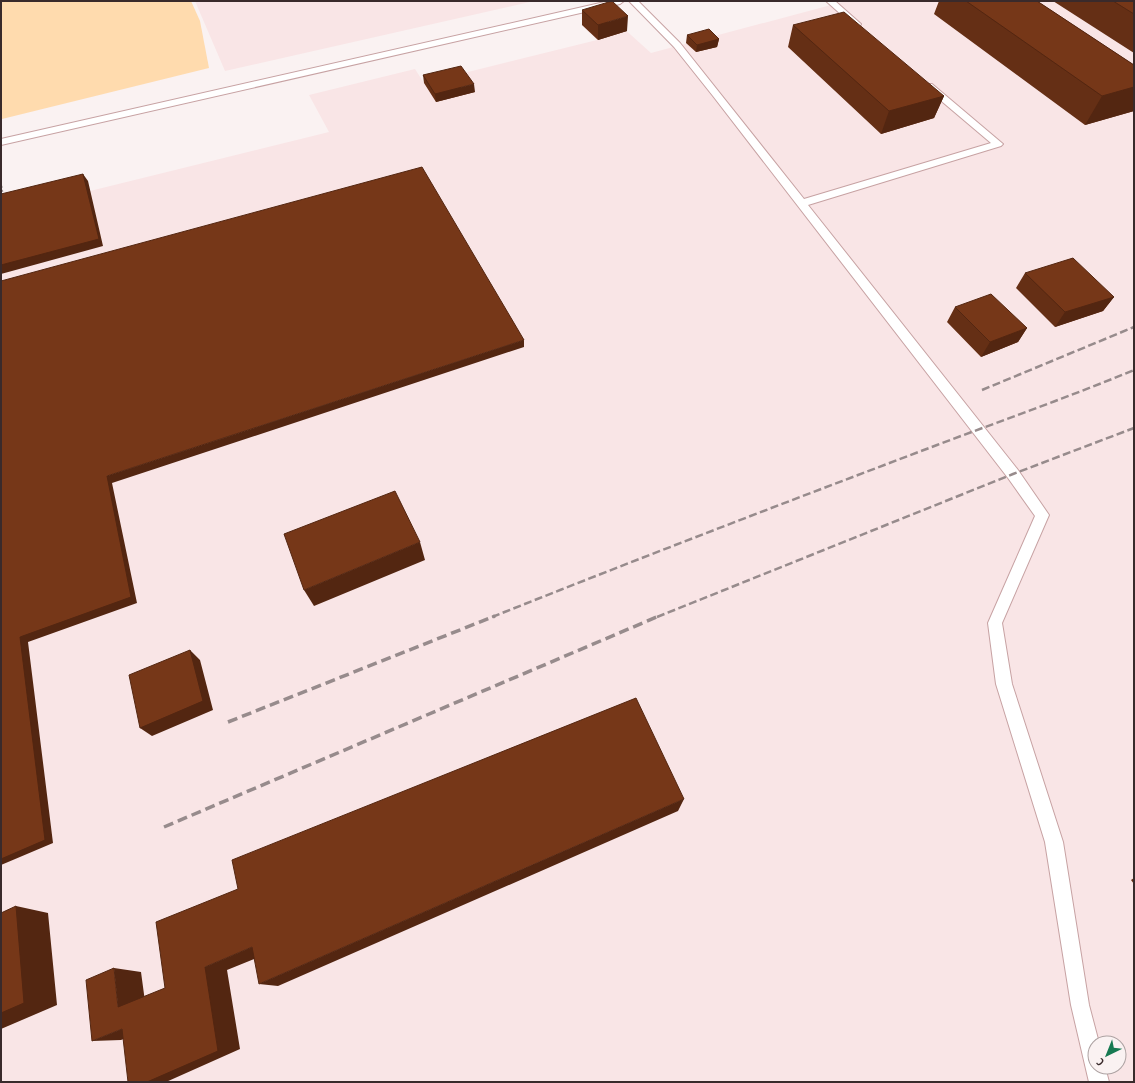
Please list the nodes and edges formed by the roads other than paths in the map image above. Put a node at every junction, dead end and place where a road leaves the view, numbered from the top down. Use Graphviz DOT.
graph roads {
  1 [pos="620,1"];
  2 [pos="634,1"];
  3 [pos="830,1"];
  4 [pos="864,30"];
  5 [pos="919,77"];
  6 [pos="1,142"];
  7 [pos="802,203"];
  8 [pos="1087,1035"];
  1 -- 6 [label="lane"];
  2 -- 7 [label="lane"];
  3 -- 4 [label="lane"];
  5 -- 7 [label="lane"];
  7 -- 8 [label="lane"];
}
